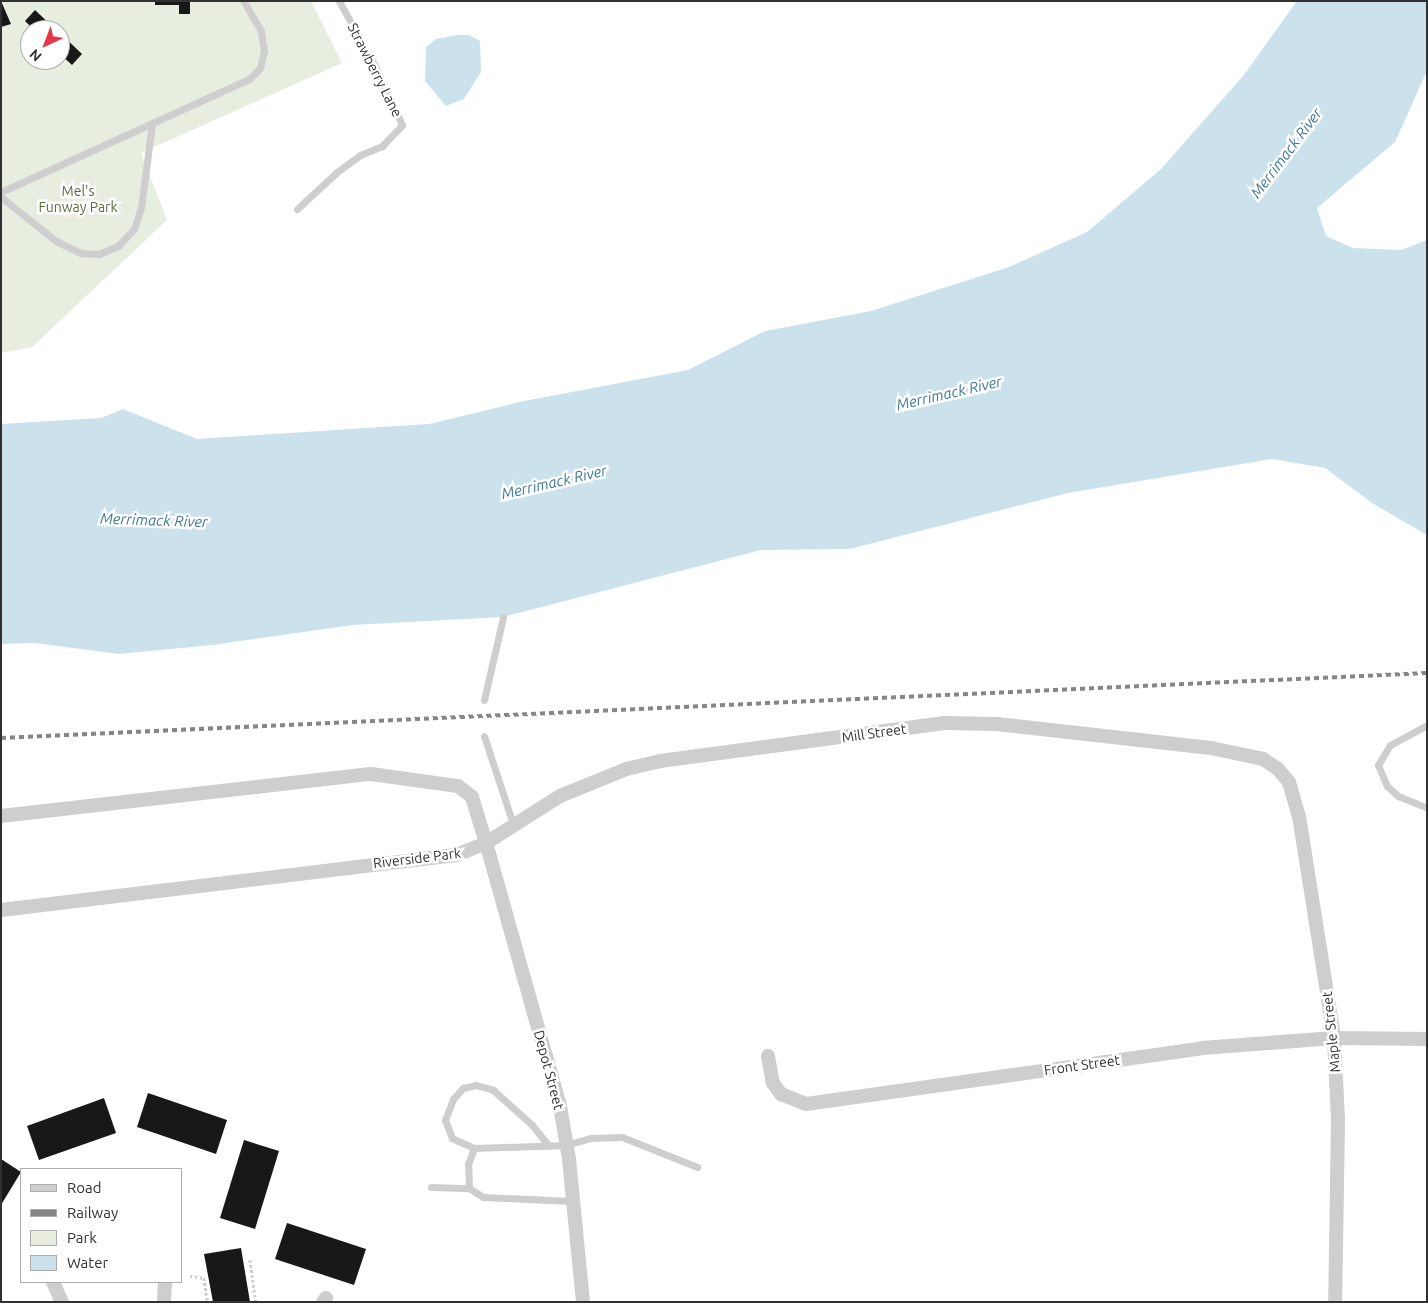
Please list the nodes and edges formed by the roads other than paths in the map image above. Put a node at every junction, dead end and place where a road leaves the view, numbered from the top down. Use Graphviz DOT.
graph roads {
  1 [pos="244,1"];
  2 [pos="340,1"];
  3 [pos="152,123"];
  4 [pos="1,192"];
  5 [pos="1,197"];
  6 [pos="297,209"];
  7 [pos="503,617"];
  8 [pos="484,700"];
  9 [pos="1427,725"];
  10 [pos="484,736"];
  11 [pos="1278,768"];
  12 [pos="1427,808"];
  13 [pos="1,816"];
  14 [pos="513,824"];
  15 [pos="486,843"];
  16 [pos="1,910"];
  17 [pos="1334,1038"];
  18 [pos="1427,1039"];
  19 [pos="768,1056"];
  20 [pos="566,1145"];
  21 [pos="549,1146"];
  22 [pos="474,1148"];
  23 [pos="697,1167"];
  24 [pos="431,1187"];
  25 [pos="469,1188"];
  26 [pos="571,1201"];
  27 [pos="53,1283"];
  28 [pos="165,1283"];
  29 [pos="62,1302"];
  30 [pos="164,1302"];
  31 [pos="583,1302"];
  32 [pos="1334,1302"];
  1 -- 3 [label="lane"];
  2 -- 6 [label="lane, Strawberry Lane"];
  3 -- 4 [label="lane"];
  3 -- 5 [label="lane"];
  7 -- 8 [label="lane"];
  9 -- 12 [label="lane"];
  10 -- 14 [label="lane"];
  11 -- 14 [label="street, Mill Street"];
  11 -- 17 [label="street, Maple Street"];
  13 -- 15 [label="street"];
  14 -- 15 [label="street, Mill Street"];
  15 -- 16 [label="street, Riverside Park"];
  15 -- 20 [label="street, Depot Street"];
  17 -- 18 [label="street, Front Street"];
  17 -- 19 [label="street, Front Street"];
  17 -- 32 [label="street, Maple Street"];
  20 -- 21 [label="lane"];
  20 -- 23 [label="lane"];
  20 -- 26 [label="street, Depot Street"];
  21 -- 22 [label="lane"];
  21 -- 22 [label="lane"];
  22 -- 25 [label="lane"];
  24 -- 25 [label="lane"];
  25 -- 26 [label="lane"];
  26 -- 31 [label="street, Depot Street"];
  27 -- 29 [label="street"];
  28 -- 30 [label="street"];
}
